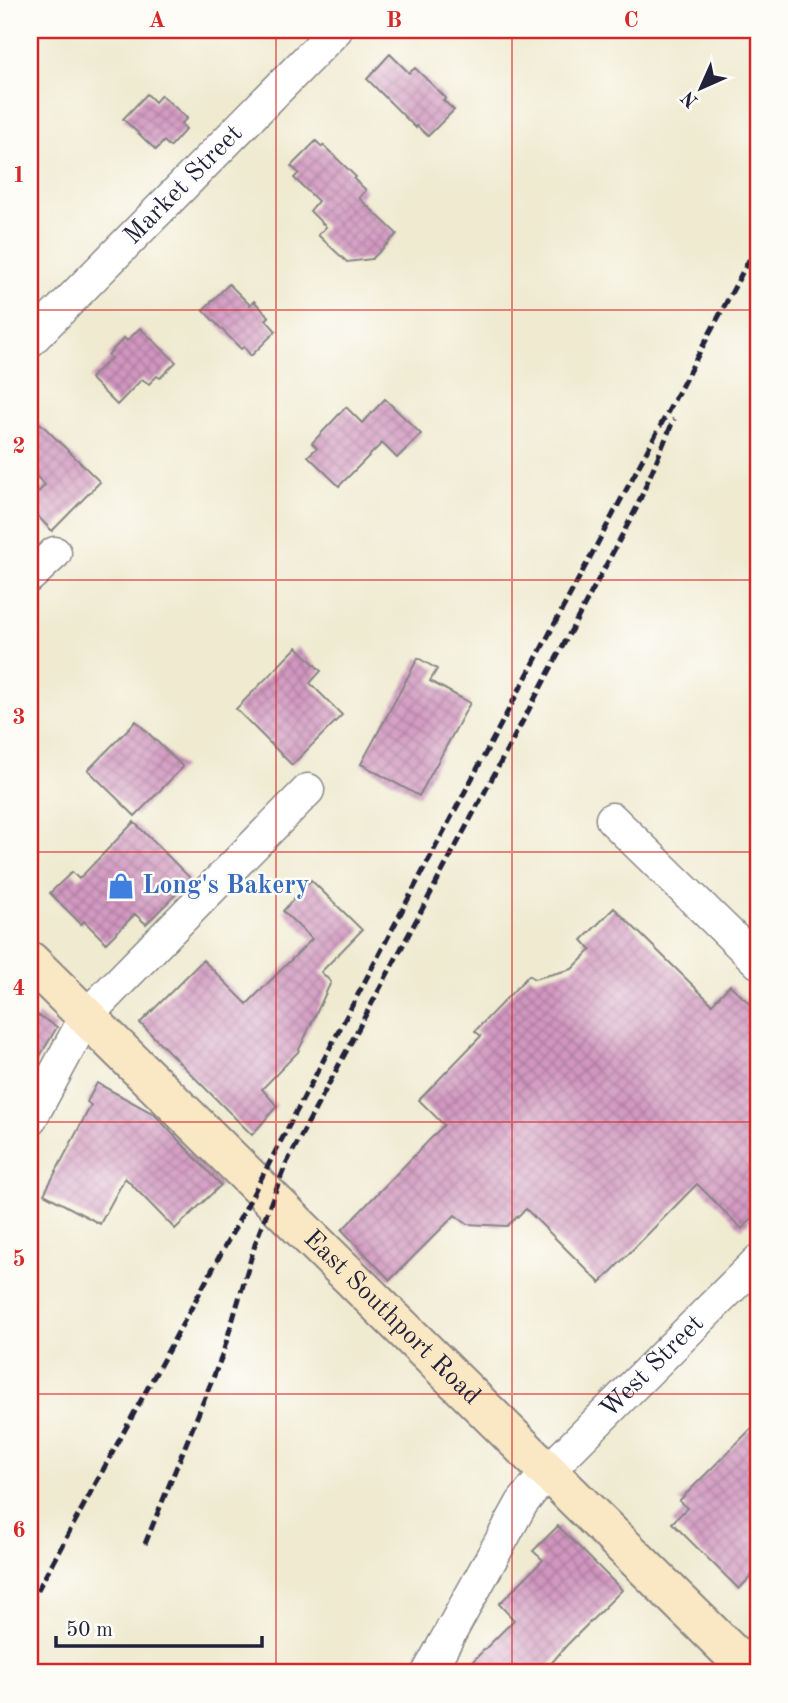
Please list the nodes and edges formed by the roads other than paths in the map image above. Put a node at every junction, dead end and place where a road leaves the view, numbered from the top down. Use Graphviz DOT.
graph roads {
  1 [pos="336,30"];
  2 [pos="30,341"];
  3 [pos="55,553"];
  4 [pos="30,576"];
  5 [pos="308,790"];
  6 [pos="612,819"];
  7 [pos="30,961"];
  8 [pos="758,962"];
  9 [pos="86,1016"];
  10 [pos="30,1120"];
  11 [pos="758,1261"];
  12 [pos="547,1472"];
  13 [pos="428,1673"];
  14 [pos="752,1673"];
  1 -- 2 [label="street, Market Street"];
  3 -- 4 [label="street"];
  5 -- 9 [label="street"];
  6 -- 8 [label="street"];
  7 -- 9 [label="main road, East Southport Road"];
  9 -- 10 [label="street"];
  9 -- 12 [label="main road, East Southport Road"];
  11 -- 12 [label="street, West Street"];
  12 -- 13 [label="street, West Street"];
  12 -- 14 [label="main road, East Southport Road"];
}
